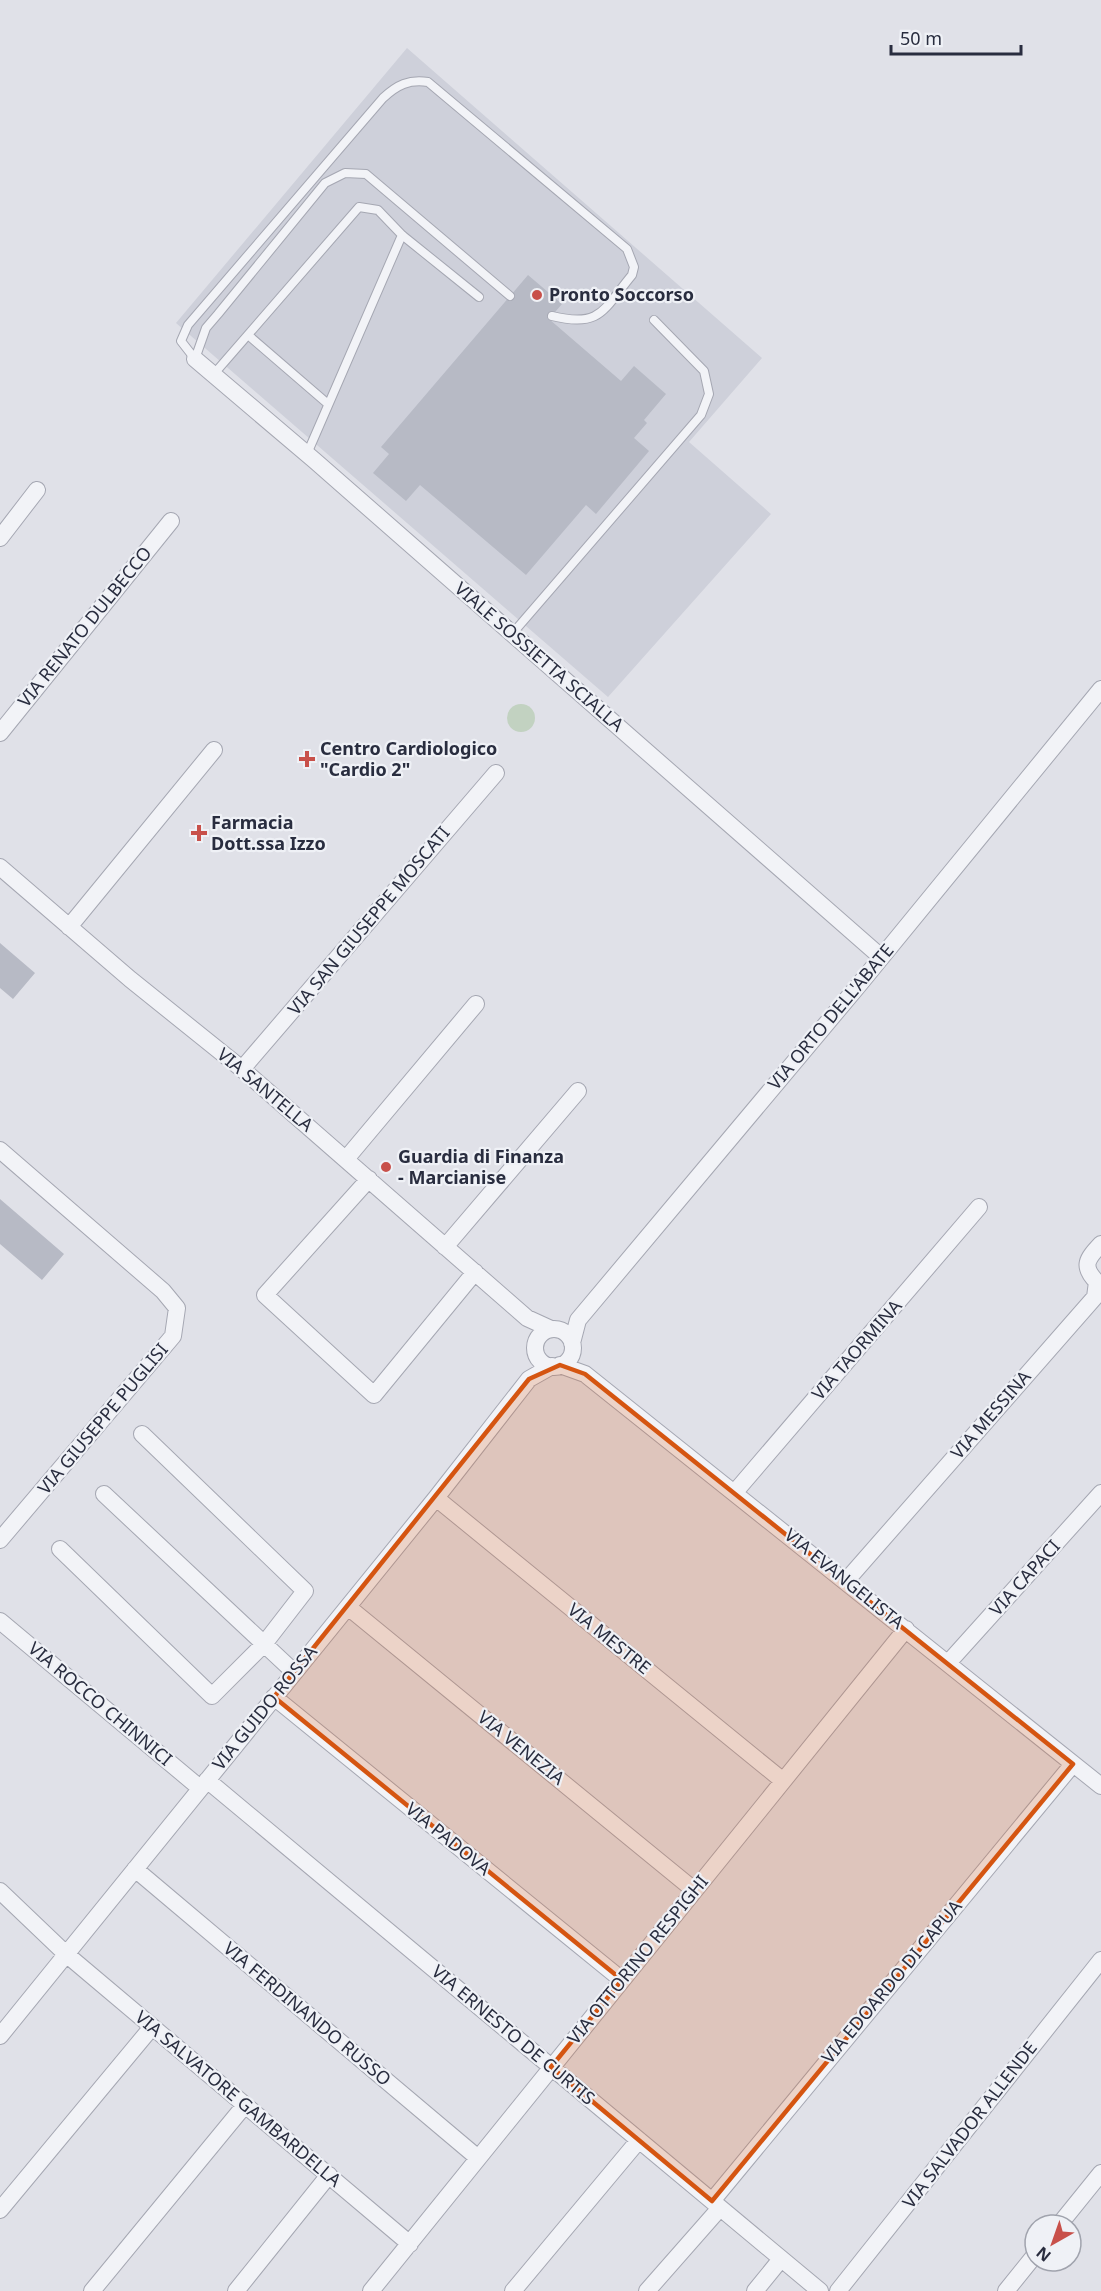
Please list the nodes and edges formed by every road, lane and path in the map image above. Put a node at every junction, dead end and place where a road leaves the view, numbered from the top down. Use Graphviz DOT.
graph roads {
  1 [pos="402,235"];
  2 [pos="510,296"];
  3 [pos="479,297"];
  4 [pos="552,316"];
  5 [pos="654,320"];
  6 [pos="248,335"];
  7 [pos="195,359"];
  8 [pos="213,375"];
  9 [pos="328,404"];
  10 [pos="307,454"];
  11 [pos="37,490"];
  12 [pos="171,521"];
  13 [pos="0,538"];
  14 [pos="512,634"];
  15 [pos="1101,689"];
  16 [pos="1101,705"];
  17 [pos="1082,713"];
  18 [pos="0,733"];
  19 [pos="214,750"];
  20 [pos="495,773"];
  21 [pos="0,867"];
  22 [pos="69,927"];
  23 [pos="881,957"];
  24 [pos="476,1004"];
  25 [pos="242,1070"];
  26 [pos="578,1090"];
  27 [pos="0,1150"];
  28 [pos="346,1159"];
  29 [pos="369,1179"];
  30 [pos="979,1208"];
  31 [pos="1101,1244"];
  32 [pos="445,1247"];
  33 [pos="475,1272"];
  34 [pos="527,1318"];
  35 [pos="578,1320"];
  36 [pos="554,1329"];
  37 [pos="536,1347"];
  38 [pos="572,1347"];
  39 [pos="556,1366"];
  40 [pos="585,1374"];
  41 [pos="529,1379"];
  42 [pos="142,1434"];
  43 [pos="735,1492"];
  44 [pos="1101,1493"];
  45 [pos="104,1494"];
  46 [pos="436,1498"];
  47 [pos="0,1540"];
  48 [pos="60,1549"];
  49 [pos="846,1581"];
  50 [pos="348,1607"];
  51 [pos="0,1621"];
  52 [pos="906,1629"];
  53 [pos="264,1644"];
  54 [pos="948,1663"];
  55 [pos="294,1672"];
  56 [pos="274,1697"];
  57 [pos="1073,1764"];
  58 [pos="782,1780"];
  59 [pos="204,1784"];
  60 [pos="1101,1786"];
  61 [pos="135,1869"];
  62 [pos="694,1890"];
  63 [pos="0,1891"];
  64 [pos="66,1954"];
  65 [pos="1101,1960"];
  66 [pos="622,1980"];
  67 [pos="152,2027"];
  68 [pos="0,2036"];
  69 [pos="551,2067"];
  70 [pos="245,2105"];
  71 [pos="639,2140"];
  72 [pos="478,2158"];
  73 [pos="1101,2173"];
  74 [pos="329,2175"];
  75 [pos="716,2204"];
  76 [pos="0,2210"];
  77 [pos="1069,2213"];
  78 [pos="410,2244"];
  79 [pos="781,2259"];
  80 [pos="1023,2270"];
  81 [pos="92,2291"];
  82 [pos="236,2291"];
  83 [pos="371,2291"];
  84 [pos="513,2291"];
  85 [pos="648,2291"];
  86 [pos="755,2291"];
  87 [pos="820,2291"];
  88 [pos="838,2291"];
  89 [pos="1006,2291"];
  1 -- 3 [label="lane"];
  1 -- 6 [label="lane"];
  1 -- 9 [label="lane"];
  2 -- 7 [label="lane"];
  4 -- 7 [label="lane"];
  5 -- 14 [label="lane"];
  6 -- 8 [label="lane"];
  6 -- 9 [label="lane"];
  7 -- 8 [label="street, VIALE SOSSIETTA SCIALLA"];
  8 -- 10 [label="street, VIALE SOSSIETTA SCIALLA"];
  9 -- 10 [label="lane"];
  10 -- 14 [label="street, VIALE SOSSIETTA SCIALLA"];
  11 -- 13 [label="street"];
  12 -- 18 [label="street, VIA RENATO DULBECCO"];
  14 -- 23 [label="street, VIALE SOSSIETTA SCIALLA"];
  15 -- 17 [label="street, VIA ORTO DELL'ABATE"];
  16 -- 17 [label="street"];
  17 -- 23 [label="street, VIA ORTO DELL'ABATE"];
  19 -- 22 [label="street"];
  20 -- 25 [label="street, VIA SAN GIUSEPPE MOSCATI"];
  21 -- 22 [label="street, VIA SANTELLA"];
  22 -- 25 [label="street, VIA SANTELLA"];
  23 -- 35 [label="street, VIA ORTO DELL'ABATE"];
  24 -- 28 [label="street"];
  25 -- 28 [label="street, VIA SANTELLA"];
  26 -- 32 [label="street"];
  27 -- 47 [label="street, VIA GIUSEPPE PUGLISI"];
  28 -- 29 [label="street, VIA SANTELLA"];
  29 -- 32 [label="street, VIA SANTELLA"];
  29 -- 33 [label="street"];
  30 -- 43 [label="street, VIA TAORMINA"];
  31 -- 49 [label="street, VIA MESSINA"];
  32 -- 33 [label="street, VIA SANTELLA"];
  33 -- 34 [label="street, VIA SANTELLA"];
  34 -- 36 [label="street, VIA SANTELLA"];
  34 -- 37 [label="street, VIA SANTELLA"];
  35 -- 36 [label="street, VIA ORTO DELL'ABATE"];
  35 -- 38 [label="street, VIA ORTO DELL'ABATE"];
  36 -- 37 [label="street"];
  36 -- 38 [label="street"];
  37 -- 39 [label="street"];
  37 -- 41 [label="street, VIA GUIDO ROSSA"];
  38 -- 39 [label="street"];
  38 -- 40 [label="street, VIA EVANGELISTA"];
  39 -- 40 [label="street, VIA EVANGELISTA"];
  39 -- 41 [label="street, VIA GUIDO ROSSA"];
  40 -- 43 [label="street, VIA EVANGELISTA"];
  41 -- 46 [label="street, VIA GUIDO ROSSA"];
  42 -- 53 [label="street"];
  43 -- 49 [label="street, VIA EVANGELISTA"];
  44 -- 54 [label="street, VIA CAPACI"];
  45 -- 53 [label="street"];
  46 -- 50 [label="street, VIA GUIDO ROSSA"];
  46 -- 58 [label="street, VIA MESTRE"];
  48 -- 53 [label="street"];
  49 -- 52 [label="street, VIA EVANGELISTA"];
  50 -- 55 [label="street, VIA GUIDO ROSSA"];
  50 -- 62 [label="street, VIA VENEZIA"];
  51 -- 59 [label="street, VIA ROCCO CHINNICI"];
  52 -- 54 [label="street, VIA EVANGELISTA"];
  52 -- 58 [label="street, VIA OTTORINO RESPIGHI"];
  53 -- 55 [label="street"];
  54 -- 57 [label="street, VIA EVANGELISTA"];
  55 -- 56 [label="street, VIA GUIDO ROSSA"];
  56 -- 59 [label="street, VIA GUIDO ROSSA"];
  56 -- 66 [label="street, VIA PADOVA"];
  57 -- 60 [label="street, VIA EVANGELISTA"];
  57 -- 75 [label="street, VIA EDOARDO DI CAPUA"];
  58 -- 62 [label="street, VIA OTTORINO RESPIGHI"];
  59 -- 61 [label="street, VIA GUIDO ROSSA"];
  59 -- 69 [label="street, VIA ERNESTO DE CURTIS"];
  61 -- 64 [label="street, VIA GUIDO ROSSA"];
  61 -- 72 [label="street, VIA FERDINANDO RUSSO"];
  62 -- 66 [label="street, VIA OTTORINO RESPIGHI"];
  63 -- 64 [label="street, VIA SALVATORE GAMBARDELLA"];
  64 -- 67 [label="street, VIA SALVATORE GAMBARDELLA"];
  64 -- 68 [label="street, VIA GUIDO ROSSA"];
  65 -- 88 [label="street, VIA SALVADOR ALLENDE"];
  66 -- 69 [label="street, VIA OTTORINO RESPIGHI"];
  67 -- 70 [label="street, VIA SALVATORE GAMBARDELLA"];
  67 -- 76 [label="street"];
  69 -- 71 [label="street, VIA ERNESTO DE CURTIS"];
  69 -- 72 [label="street, VIA OTTORINO RESPIGHI"];
  70 -- 74 [label="street, VIA SALVATORE GAMBARDELLA"];
  70 -- 81 [label="street"];
  71 -- 75 [label="street, VIA ERNESTO DE CURTIS"];
  71 -- 84 [label="street"];
  72 -- 78 [label="street, VIA OTTORINO RESPIGHI"];
  73 -- 77 [label="street"];
  74 -- 78 [label="street, VIA SALVATORE GAMBARDELLA"];
  74 -- 82 [label="street"];
  75 -- 79 [label="street, VIA ERNESTO DE CURTIS"];
  75 -- 85 [label="street, VIA EDOARDO DI CAPUA"];
  78 -- 83 [label="street, VIA OTTORINO RESPIGHI"];
  79 -- 86 [label="street"];
  79 -- 87 [label="street, VIA ERNESTO DE CURTIS"];
  80 -- 89 [label="street"];
}
